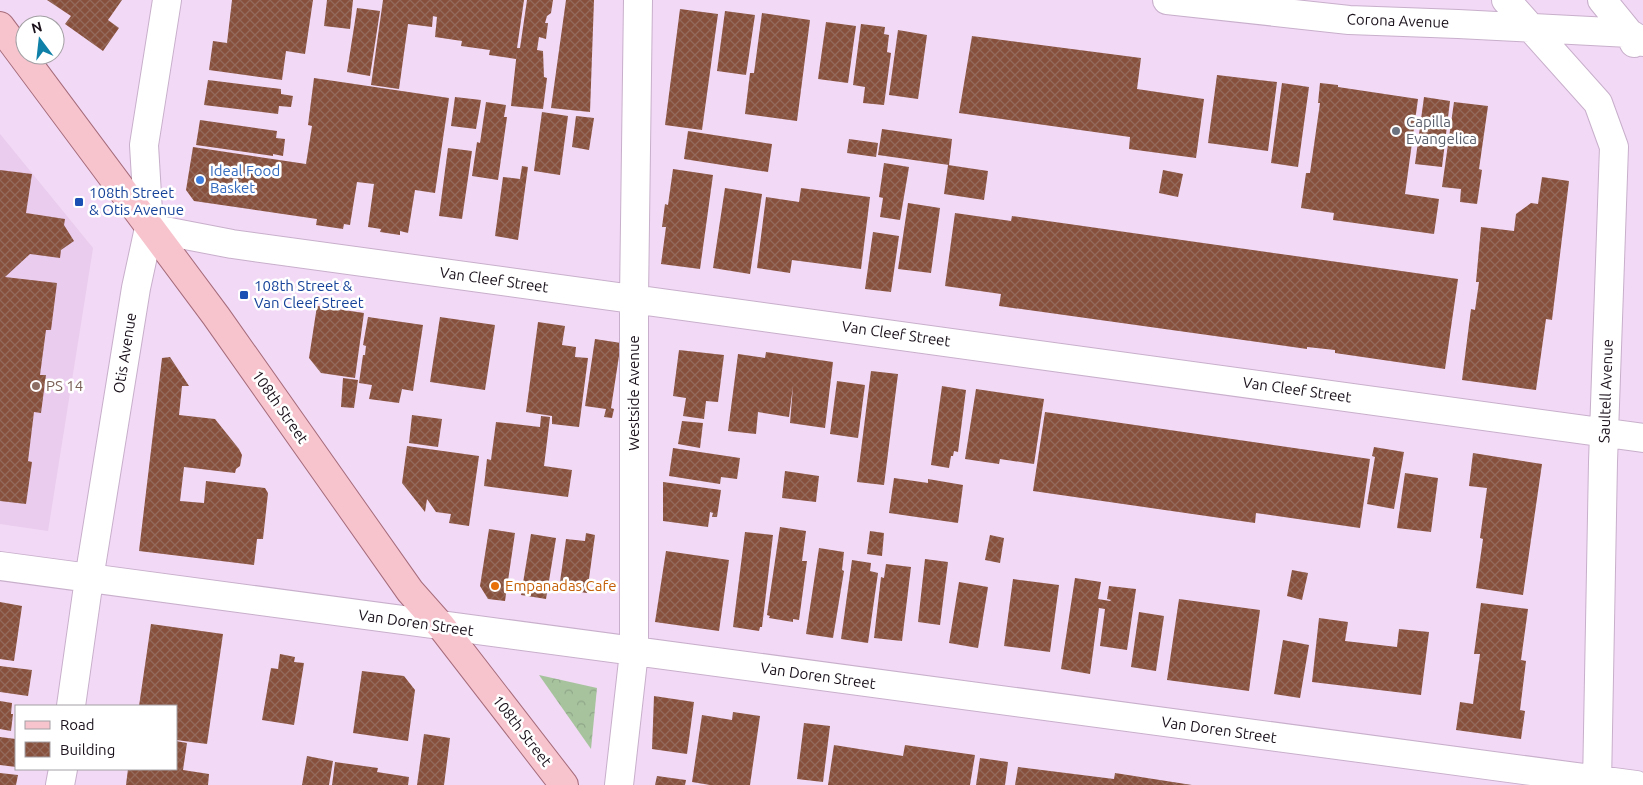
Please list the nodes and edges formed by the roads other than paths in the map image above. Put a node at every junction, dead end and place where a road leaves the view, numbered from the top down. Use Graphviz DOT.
graph roads {
  1 [pos="167,0"];
  2 [pos="638,0"];
  3 [pos="1167,0"];
  4 [pos="1506,0"];
  5 [pos="1602,0"];
  6 [pos="0,26"];
  7 [pos="1529,27"];
  8 [pos="1638,34"];
  9 [pos="1643,60"];
  10 [pos="149,228"];
  11 [pos="634,298"];
  12 [pos="1604,432"];
  13 [pos="1643,438"];
  14 [pos="0,566"];
  15 [pos="89,579"];
  16 [pos="441,626"];
  17 [pos="634,652"];
  18 [pos="71,705"];
  19 [pos="62,770"];
  20 [pos="1598,782"];
  21 [pos="60,785"];
  22 [pos="564,785"];
  23 [pos="619,785"];
  24 [pos="1636,785"];
  1 -- 10 [label="street, Otis Avenue"];
  2 -- 11 [label="street, Westside Avenue"];
  3 -- 7 [label="street, Corona Avenue"];
  4 -- 7 [label="street, Saultell Avenue"];
  5 -- 8 [label="street"];
  6 -- 10 [label="main road, 108th Street"];
  7 -- 8 [label="street, Corona Avenue"];
  7 -- 12 [label="street, Saultell Avenue"];
  8 -- 9 [label="street"];
  10 -- 11 [label="street, Van Cleef Street"];
  10 -- 15 [label="street, Otis Avenue"];
  10 -- 16 [label="main road, 108th Street"];
  11 -- 12 [label="street, Van Cleef Street"];
  11 -- 17 [label="street, Westside Avenue"];
  12 -- 13 [label="street, Van Cleef Street"];
  12 -- 20 [label="street, Saultell Avenue"];
  14 -- 15 [label="street, Van Doren Street"];
  15 -- 16 [label="street, Van Doren Street"];
  15 -- 18 [label="street, Otis Avenue"];
  16 -- 17 [label="street, Van Doren Street"];
  16 -- 22 [label="main road, 108th Street"];
  17 -- 20 [label="street, Van Doren Street"];
  17 -- 23 [label="street, Westside Avenue"];
  19 -- 21 [label="street"];
  20 -- 24 [label="street, Van Doren Street"];
}
